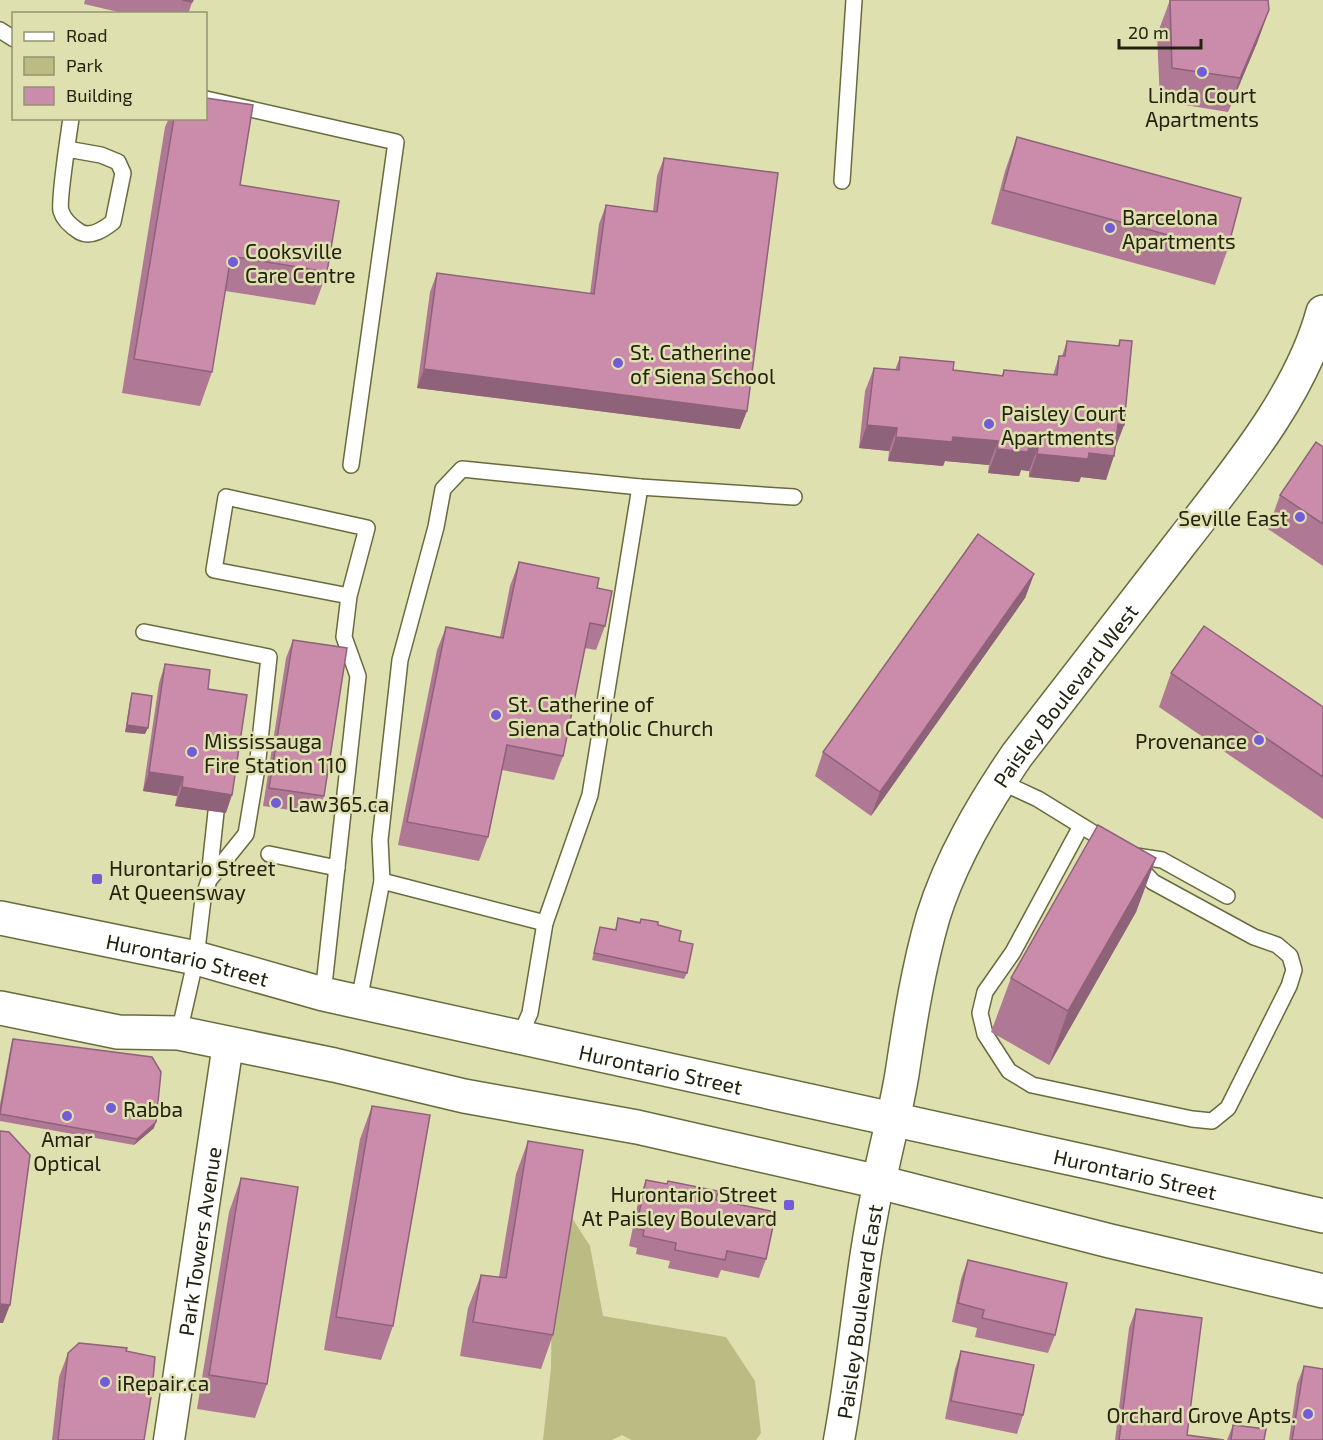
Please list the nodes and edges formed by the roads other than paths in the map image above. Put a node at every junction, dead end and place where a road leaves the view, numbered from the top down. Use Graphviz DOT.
graph roads {
  1 [pos="854,0"];
  2 [pos="207,99"];
  3 [pos="71,120"];
  4 [pos="67,148"];
  5 [pos="842,182"];
  6 [pos="1323,312"];
  7 [pos="351,465"];
  8 [pos="640,487"];
  9 [pos="794,497"];
  10 [pos="349,596"];
  11 [pos="144,632"];
  12 [pos="999,781"];
  13 [pos="216,812"];
  14 [pos="1081,826"];
  15 [pos="269,854"];
  16 [pos="1127,855"];
  17 [pos="337,868"];
  18 [pos="209,880"];
  19 [pos="382,881"];
  20 [pos="1227,896"];
  21 [pos="0,918"];
  22 [pos="545,923"];
  23 [pos="196,958"];
  24 [pos="323,994"];
  25 [pos="359,1001"];
  26 [pos="0,1008"];
  27 [pos="178,1033"];
  28 [pos="519,1038"];
  29 [pos="228,1044"];
  30 [pos="892,1119"];
  31 [pos="879,1182"];
  32 [pos="1323,1216"];
  33 [pos="1323,1291"];
  34 [pos="169,1440"];
  35 [pos="839,1440"];
  1 -- 5 [label="lane"];
  2 -- 7 [label="lane"];
  3 -- 4 [label="lane"];
  4 -- 4 [label="lane"];
  6 -- 12 [label="main road, Paisley Boulevard West"];
  8 -- 9 [label="lane"];
  8 -- 19 [label="lane"];
  8 -- 22 [label="lane"];
  10 -- 10 [label="lane"];
  10 -- 17 [label="lane"];
  11 -- 18 [label="lane"];
  12 -- 14 [label="lane"];
  12 -- 30 [label="main road, Paisley Boulevard West"];
  13 -- 18 [label="lane"];
  14 -- 16 [label="lane"];
  14 -- 16 [label="lane"];
  15 -- 17 [label="lane"];
  16 -- 20 [label="lane"];
  17 -- 24 [label="lane"];
  18 -- 23 [label="lane"];
  19 -- 22 [label="lane"];
  19 -- 25 [label="lane"];
  21 -- 23 [label="main road, Hurontario Street"];
  22 -- 28 [label="lane"];
  23 -- 24 [label="main road, Hurontario Street"];
  23 -- 27 [label="lane"];
  24 -- 25 [label="main road, Hurontario Street"];
  25 -- 28 [label="main road, Hurontario Street"];
  26 -- 27 [label="main road"];
  27 -- 29 [label="main road"];
  28 -- 30 [label="main road, Hurontario Street"];
  29 -- 31 [label="main road"];
  29 -- 34 [label="street, Park Towers Avenue"];
  30 -- 31 [label="main road, Paisley Boulevard West"];
  30 -- 32 [label="main road, Hurontario Street"];
  31 -- 33 [label="main road"];
  31 -- 35 [label="street, Paisley Boulevard East"];
}
